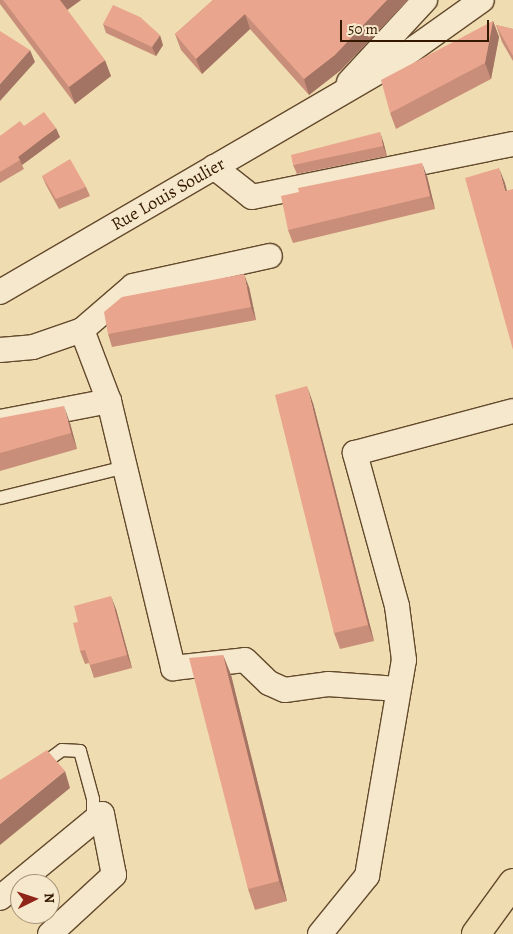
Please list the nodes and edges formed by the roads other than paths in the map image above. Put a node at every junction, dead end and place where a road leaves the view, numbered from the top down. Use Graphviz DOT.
graph roads {
  1 [pos="425,0"];
  2 [pos="482,0"];
  3 [pos="337,96"];
  4 [pos="513,144"];
  5 [pos="214,167"];
  6 [pos="270,256"];
  7 [pos="0,292"];
  8 [pos="82,330"];
  9 [pos="0,350"];
  10 [pos="109,401"];
  11 [pos="513,411"];
  12 [pos="0,422"];
  13 [pos="125,467"];
  14 [pos="0,498"];
  15 [pos="398,689"];
  16 [pos="31,772"];
  17 [pos="93,821"];
  18 [pos="513,883"];
  19 [pos="0,898"];
  20 [pos="50,934"];
  21 [pos="320,934"];
  22 [pos="476,934"];
  1 -- 3 [label="street, Rue Louis Soulier"];
  2 -- 3 [label="street, Rue Louis Soulier"];
  3 -- 5 [label="street, Rue Louis Soulier"];
  4 -- 5 [label="street"];
  5 -- 7 [label="street, Rue Louis Soulier"];
  6 -- 8 [label="street"];
  8 -- 9 [label="street"];
  8 -- 10 [label="street"];
  10 -- 12 [label="street"];
  10 -- 13 [label="street"];
  11 -- 15 [label="street"];
  13 -- 14 [label="lane"];
  13 -- 15 [label="street"];
  15 -- 21 [label="street"];
  16 -- 17 [label="lane"];
  17 -- 19 [label="street"];
  17 -- 20 [label="street"];
  18 -- 22 [label="highway"];
}
